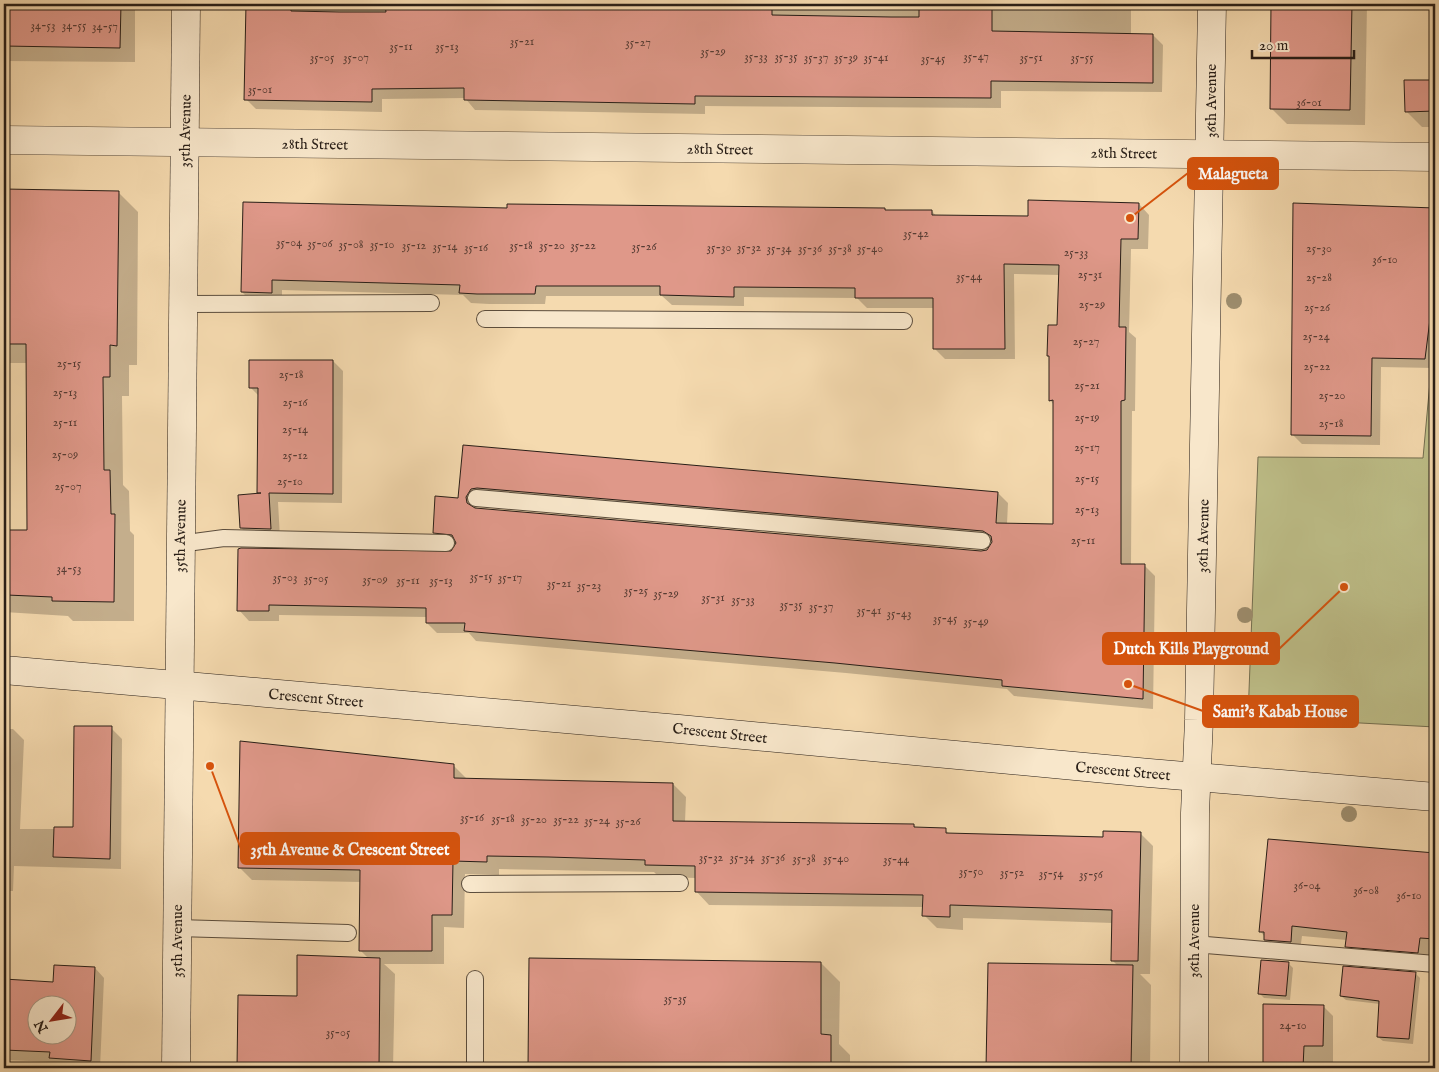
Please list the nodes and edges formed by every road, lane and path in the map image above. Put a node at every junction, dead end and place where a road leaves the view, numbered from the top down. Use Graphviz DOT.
graph roads {
  1 [pos="186,4"];
  2 [pos="1212,4"];
  3 [pos="4,140"];
  4 [pos="184,142"];
  5 [pos="1210,154"];
  6 [pos="1435,157"];
  7 [pos="431,303"];
  8 [pos="183,304"];
  9 [pos="485,319"];
  10 [pos="904,321"];
  11 [pos="476,498"];
  12 [pos="982,540"];
  13 [pos="446,543"];
  14 [pos="180,544"];
  15 [pos="4,670"];
  16 [pos="178,685"];
  17 [pos="1196,777"];
  18 [pos="1435,797"];
  19 [pos="470,884"];
  20 [pos="680,884"];
  21 [pos="177,928"];
  22 [pos="348,933"];
  23 [pos="1194,944"];
  24 [pos="1435,964"];
  25 [pos="475,979"];
  26 [pos="176,1068"];
  27 [pos="475,1068"];
  28 [pos="1194,1068"];
  1 -- 4 [label="street, 35th Avenue"];
  2 -- 5 [label="street, 36th Avenue"];
  3 -- 4 [label="street, 28th Street"];
  4 -- 5 [label="street, 28th Street"];
  4 -- 8 [label="street, 35th Avenue"];
  5 -- 6 [label="street, 28th Street"];
  5 -- 17 [label="street, 36th Avenue"];
  7 -- 8 [label="lane"];
  8 -- 14 [label="street, 35th Avenue"];
  9 -- 10 [label="lane"];
  11 -- 12 [label="lane"];
  13 -- 14 [label="lane"];
  14 -- 16 [label="street, 35th Avenue"];
  15 -- 16 [label="street, Crescent Street"];
  16 -- 17 [label="street, Crescent Street"];
  16 -- 21 [label="street, 35th Avenue"];
  17 -- 18 [label="street, Crescent Street"];
  17 -- 23 [label="street, 36th Avenue"];
  19 -- 20 [label="lane"];
  21 -- 22 [label="lane"];
  21 -- 26 [label="street, 35th Avenue"];
  23 -- 24 [label="lane"];
  23 -- 28 [label="street, 36th Avenue"];
  25 -- 27 [label="lane"];
}
